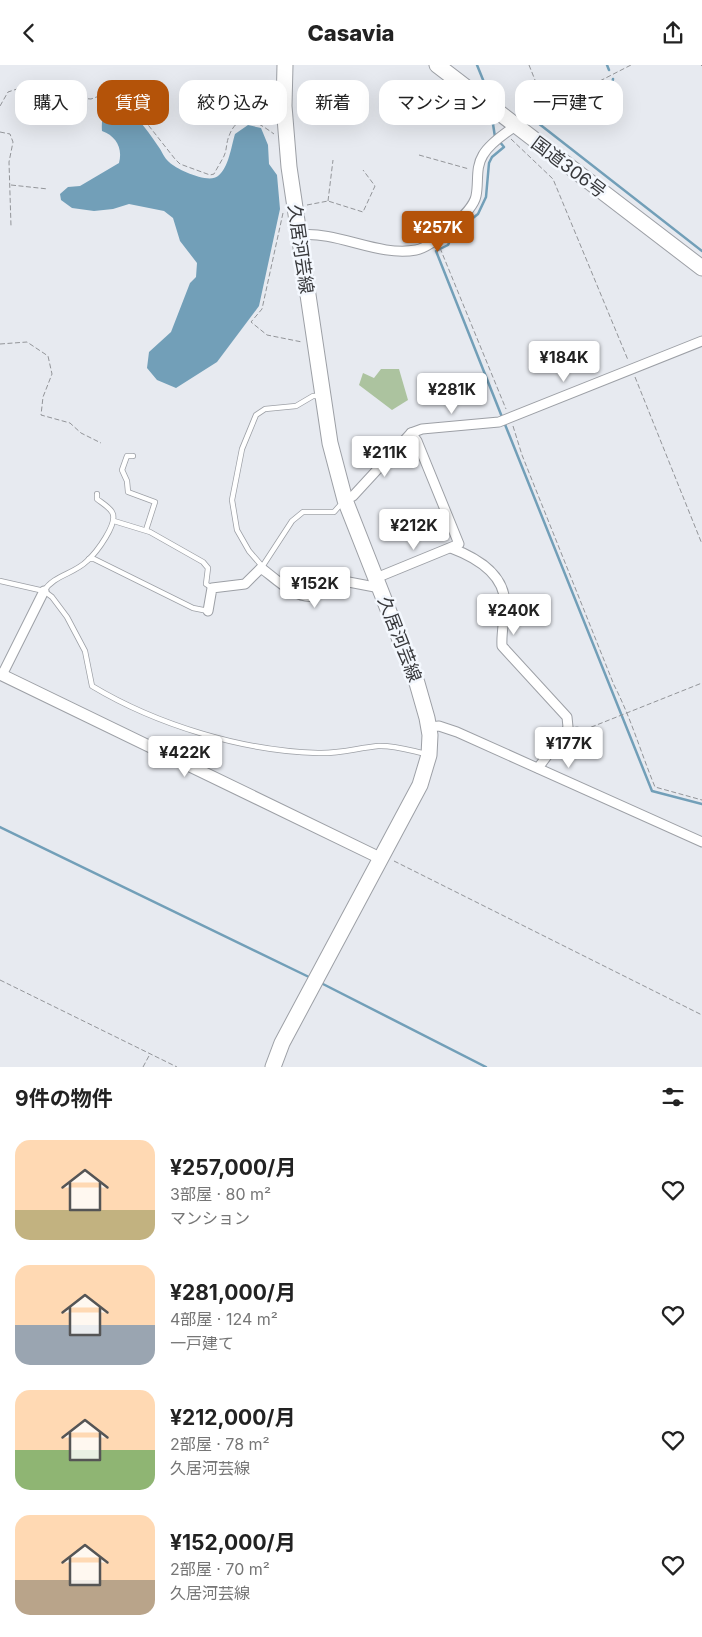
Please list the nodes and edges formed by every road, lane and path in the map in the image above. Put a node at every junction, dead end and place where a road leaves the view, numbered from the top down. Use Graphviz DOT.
graph roads {
  1 [pos="285,65"];
  2 [pos="437,65"];
  3 [pos="529,65"];
  4 [pos="630,65"];
  5 [pos="535,80"];
  6 [pos="601,80"];
  7 [pos="0,106"];
  8 [pos="517,125"];
  9 [pos="511,130"];
  10 [pos="0,132"];
  11 [pos="287,138"];
  12 [pos="419,155"];
  13 [pos="333,160"];
  14 [pos="363,170"];
  15 [pos="478,171"];
  16 [pos="10,185"];
  17 [pos="48,189"];
  18 [pos="328,201"];
  19 [pos="289,210"];
  20 [pos="11,226"];
  21 [pos="300,235"];
  22 [pos="439,245"];
  23 [pos="702,268"];
  24 [pos="315,341"];
  25 [pos="702,341"];
  26 [pos="0,344"];
  27 [pos="632,369"];
  28 [pos="323,396"];
  29 [pos="506,420"];
  30 [pos="411,433"];
  31 [pos="101,443"];
  32 [pos="133,456"];
  33 [pos="97,494"];
  34 [pos="345,500"];
  35 [pos="114,521"];
  36 [pos="146,530"];
  37 [pos="702,544"];
  38 [pos="451,548"];
  39 [pos="89,559"];
  40 [pos="262,567"];
  41 [pos="0,581"];
  42 [pos="378,583"];
  43 [pos="212,588"];
  44 [pos="44,591"];
  45 [pos="208,611"];
  46 [pos="1,674"];
  47 [pos="702,683"];
  48 [pos="628,712"];
  49 [pos="429,727"];
  50 [pos="577,733"];
  51 [pos="564,736"];
  52 [pos="429,755"];
  53 [pos="538,768"];
  54 [pos="702,800"];
  55 [pos="702,842"];
  56 [pos="383,857"];
  57 [pos="0,980"];
  58 [pos="702,1015"];
  59 [pos="150,1053"];
  60 [pos="143,1067"];
  61 [pos="177,1067"];
  62 [pos="274,1067"];
  1 -- 11 [label="main road, 久居河芸線"];
  2 -- 9 [label="main road, 国道306号"];
  3 -- 5 [label="path"];
  4 -- 6 [label="path"];
  7 -- 11 [label="path"];
  8 -- 9 [label="street"];
  9 -- 15 [label="street"];
  9 -- 23 [label="main road, 国道306号"];
  9 -- 27 [label="path"];
  10 -- 16 [label="path"];
  11 -- 19 [label="main road, 久居河芸線"];
  12 -- 15 [label="path"];
  13 -- 18 [label="path"];
  14 -- 18 [label="path"];
  15 -- 21 [label="street"];
  16 -- 17 [label="path"];
  16 -- 20 [label="path"];
  18 -- 19 [label="path"];
  19 -- 21 [label="main road, 久居河芸線"];
  19 -- 24 [label="path"];
  21 -- 24 [label="main road, 久居河芸線"];
  22 -- 29 [label="path"];
  24 -- 28 [label="main road, 久居河芸線"];
  25 -- 27 [label="street"];
  26 -- 31 [label="path"];
  27 -- 29 [label="street"];
  27 -- 37 [label="path"];
  28 -- 34 [label="main road, 久居河芸線"];
  28 -- 40 [label="lane"];
  29 -- 30 [label="street"];
  29 -- 48 [label="path"];
  30 -- 34 [label="street"];
  30 -- 38 [label="street"];
  32 -- 36 [label="lane"];
  33 -- 35 [label="lane"];
  34 -- 40 [label="lane"];
  34 -- 42 [label="main road, 久居河芸線"];
  35 -- 36 [label="lane"];
  35 -- 39 [label="lane"];
  36 -- 43 [label="lane"];
  38 -- 42 [label="street"];
  38 -- 51 [label="street"];
  39 -- 44 [label="lane"];
  39 -- 45 [label="lane"];
  40 -- 42 [label="street"];
  40 -- 43 [label="street"];
  41 -- 44 [label="lane"];
  42 -- 49 [label="main road, 久居河芸線"];
  43 -- 45 [label="street"];
  44 -- 46 [label="street"];
  44 -- 52 [label="lane"];
  46 -- 56 [label="street"];
  47 -- 48 [label="path"];
  48 -- 50 [label="path"];
  48 -- 54 [label="path"];
  49 -- 52 [label="main road, 久居河芸線"];
  49 -- 53 [label="street"];
  50 -- 51 [label="street"];
  51 -- 53 [label="street"];
  52 -- 56 [label="main road, 久居河芸線"];
  53 -- 55 [label="street"];
  56 -- 58 [label="path"];
  56 -- 62 [label="main road, 久居河芸線"];
  57 -- 59 [label="path"];
  59 -- 60 [label="path"];
  59 -- 61 [label="path"];
}
